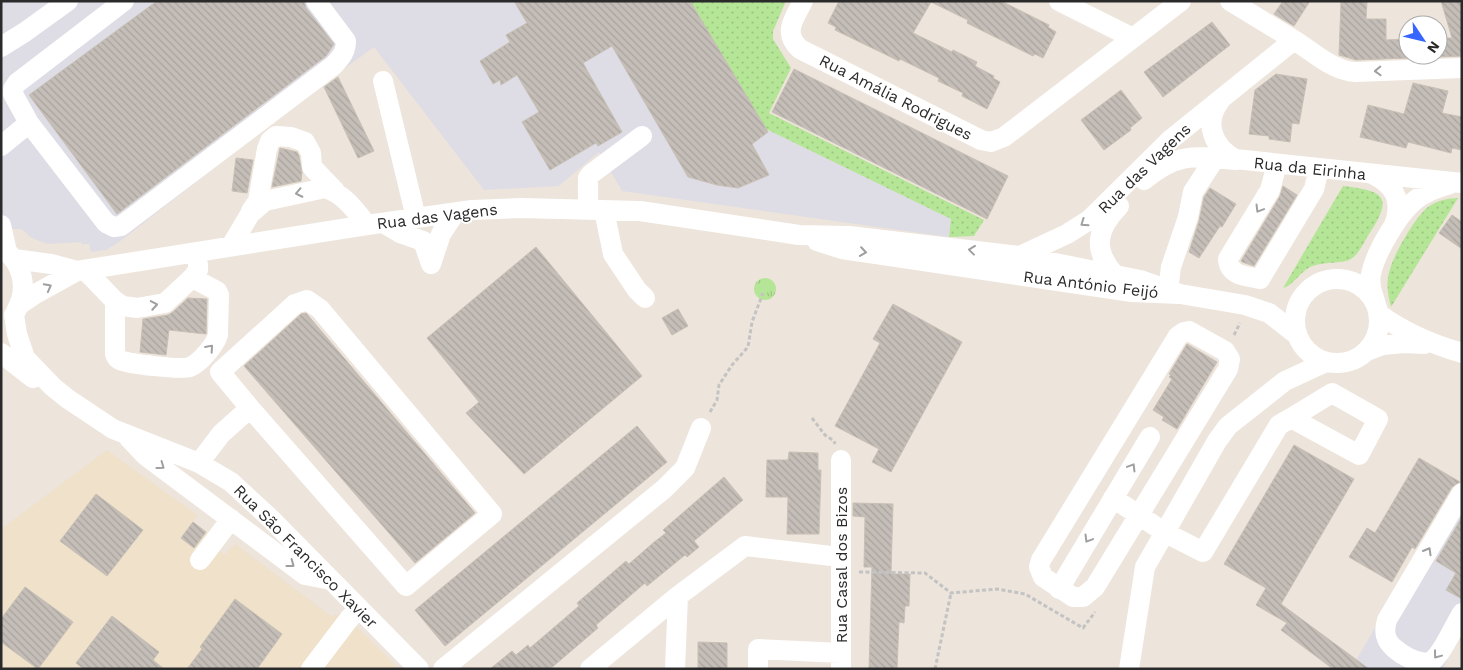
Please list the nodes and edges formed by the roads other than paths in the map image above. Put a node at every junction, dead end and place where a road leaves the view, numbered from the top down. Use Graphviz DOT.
graph roads {
  1 [pos="68,1"];
  2 [pos="124,1"];
  3 [pos="316,1"];
  4 [pos="803,1"];
  5 [pos="1059,1"];
  6 [pos="1181,1"];
  7 [pos="1230,1"];
  8 [pos="1133,38"];
  9 [pos="1294,40"];
  10 [pos="1,47"];
  11 [pos="1462,68"];
  12 [pos="383,81"];
  13 [pos="1225,96"];
  14 [pos="29,123"];
  15 [pos="642,136"];
  16 [pos="1,146"];
  17 [pos="1215,158"];
  18 [pos="1244,161"];
  19 [pos="1276,164"];
  20 [pos="1319,169"];
  21 [pos="1372,174"];
  22 [pos="1462,183"];
  23 [pos="335,191"];
  24 [pos="596,210"];
  25 [pos="455,212"];
  26 [pos="250,214"];
  27 [pos="416,218"];
  28 [pos="375,224"];
  29 [pos="1,225"];
  30 [pos="1394,226"];
  31 [pos="799,235"];
  32 [pos="231,246"];
  33 [pos="198,251"];
  34 [pos="8,253"];
  35 [pos="1020,256"];
  36 [pos="1376,257"];
  37 [pos="81,270"];
  38 [pos="1003,272"];
  39 [pos="195,274"];
  40 [pos="1114,274"];
  41 [pos="1343,279"];
  42 [pos="1306,291"];
  43 [pos="1174,292"];
  44 [pos="645,298"];
  45 [pos="114,301"];
  46 [pos="1244,305"];
  47 [pos="1377,308"];
  48 [pos="12,315"];
  49 [pos="1299,339"];
  50 [pos="1436,345"];
  51 [pos="1367,351"];
  52 [pos="1,353"];
  53 [pos="1462,353"];
  54 [pos="1326,362"];
  55 [pos="1285,380"];
  56 [pos="53,387"];
  57 [pos="250,408"];
  58 [pos="1291,418"];
  59 [pos="1124,422"];
  60 [pos="701,428"];
  61 [pos="125,434"];
  62 [pos="1150,437"];
  63 [pos="1177,453"];
  64 [pos="841,460"];
  65 [pos="199,463"];
  66 [pos="1462,493"];
  67 [pos="1113,498"];
  68 [pos="1139,515"];
  69 [pos="231,519"];
  70 [pos="1164,532"];
  71 [pos="200,560"];
  72 [pos="841,564"];
  73 [pos="331,580"];
  74 [pos="1059,588"];
  75 [pos="678,596"];
  76 [pos="359,608"];
  77 [pos="1462,613"];
  78 [pos="841,661"];
  79 [pos="311,669"];
  80 [pos="419,669"];
  81 [pos="444,669"];
  82 [pos="590,669"];
  83 [pos="675,669"];
  84 [pos="758,669"];
  85 [pos="1129,669"];
  1 -- 10 [label="street"];
  2 -- 14 [label="street"];
  3 -- 14 [label="street"];
  4 -- 8 [label="street, Rua Amália Rodrigues"];
  5 -- 8 [label="street"];
  6 -- 8 [label="street, Rua Amália Rodrigues"];
  7 -- 9 [label="street"];
  11 -- 9 [label="street, one-way"];
  9 -- 13 [label="street, Rua das Vagens"];
  12 -- 27 [label="street"];
  13 -- 18 [label="street, Rua da Eirinha"];
  13 -- 35 [label="street, Rua das Vagens, one-way"];
  14 -- 16 [label="street"];
  15 -- 24 [label="street"];
  17 -- 18 [label="street, Rua das Vagens"];
  17 -- 40 [label="street, Rua das Vagens"];
  17 -- 43 [label="street"];
  18 -- 19 [label="street, Rua da Eirinha"];
  19 -- 20 [label="street, Rua da Eirinha"];
  19 -- 20 [label="street, one-way"];
  20 -- 21 [label="street, Rua da Eirinha"];
  21 -- 22 [label="street, Rua da Eirinha"];
  21 -- 30 [label="street"];
  22 -- 30 [label="street"];
  23 -- 26 [label="street, one-way"];
  23 -- 26 [label="street"];
  23 -- 28 [label="street"];
  24 -- 25 [label="street, Rua das Vagens"];
  24 -- 31 [label="street, Rua das Vagens"];
  24 -- 44 [label="street"];
  25 -- 27 [label="street, Rua das Vagens"];
  25 -- 28 [label="street"];
  26 -- 32 [label="street"];
  27 -- 28 [label="street, Rua das Vagens"];
  28 -- 32 [label="street, Rua das Vagens"];
  29 -- 34 [label="street, Rua São Francisco Xavier"];
  30 -- 36 [label="street"];
  35 -- 31 [label="street, Rua das Vagens, one-way"];
  31 -- 38 [label="street, Rua das Vagens, one-way"];
  32 -- 33 [label="street, Rua das Vagens"];
  33 -- 37 [label="street, Rua das Vagens"];
  33 -- 39 [label="street"];
  34 -- 37 [label="street, Rua das Vagens"];
  34 -- 48 [label="street, Rua São Francisco Xavier"];
  35 -- 40 [label="street, Rua António Feijó"];
  36 -- 41 [label="street"];
  36 -- 47 [label="street"];
  37 -- 45 [label="street"];
  48 -- 37 [label="street, Rua das Vagens, one-way"];
  38 -- 43 [label="street, Rua António Feijó"];
  45 -- 39 [label="street, one-way"];
  45 -- 39 [label="street, one-way"];
  40 -- 43 [label="street, Rua António Feijó"];
  41 -- 42 [label="street"];
  41 -- 47 [label="street"];
  42 -- 46 [label="street, Rua António Feijó"];
  42 -- 49 [label="street"];
  43 -- 46 [label="street, Rua António Feijó"];
  46 -- 49 [label="street, Rua António Feijó"];
  47 -- 50 [label="street"];
  47 -- 51 [label="street"];
  48 -- 56 [label="street, Rua São Francisco Xavier"];
  49 -- 54 [label="street"];
  49 -- 55 [label="street"];
  50 -- 51 [label="street"];
  50 -- 53 [label="street"];
  51 -- 54 [label="street"];
  52 -- 56 [label="street, Rua São Francisco Xavier"];
  54 -- 55 [label="street"];
  55 -- 70 [label="street"];
  56 -- 61 [label="street, Rua São Francisco Xavier"];
  57 -- 57 [label="street"];
  57 -- 65 [label="street"];
  58 -- 70 [label="street"];
  59 -- 62 [label="street"];
  59 -- 63 [label="street"];
  59 -- 74 [label="street"];
  60 -- 81 [label="street"];
  61 -- 65 [label="street, Rua São Francisco Xavier"];
  61 -- 69 [label="street, one-way"];
  62 -- 63 [label="street"];
  67 -- 62 [label="street, one-way"];
  63 -- 68 [label="street"];
  64 -- 72 [label="street, Rua Casal dos Bizos"];
  65 -- 73 [label="street, Rua São Francisco Xavier"];
  77 -- 66 [label="street, one-way"];
  67 -- 68 [label="street"];
  67 -- 74 [label="street, one-way"];
  68 -- 70 [label="street"];
  68 -- 74 [label="street"];
  69 -- 71 [label="street"];
  69 -- 73 [label="street, one-way"];
  70 -- 85 [label="street"];
  72 -- 75 [label="street"];
  72 -- 78 [label="street, Rua Casal dos Bizos"];
  73 -- 76 [label="street, Rua São Francisco Xavier"];
  75 -- 82 [label="street"];
  75 -- 83 [label="street"];
  76 -- 79 [label="street"];
  76 -- 80 [label="street, Rua São Francisco Xavier"];
  78 -- 84 [label="street"];
}
